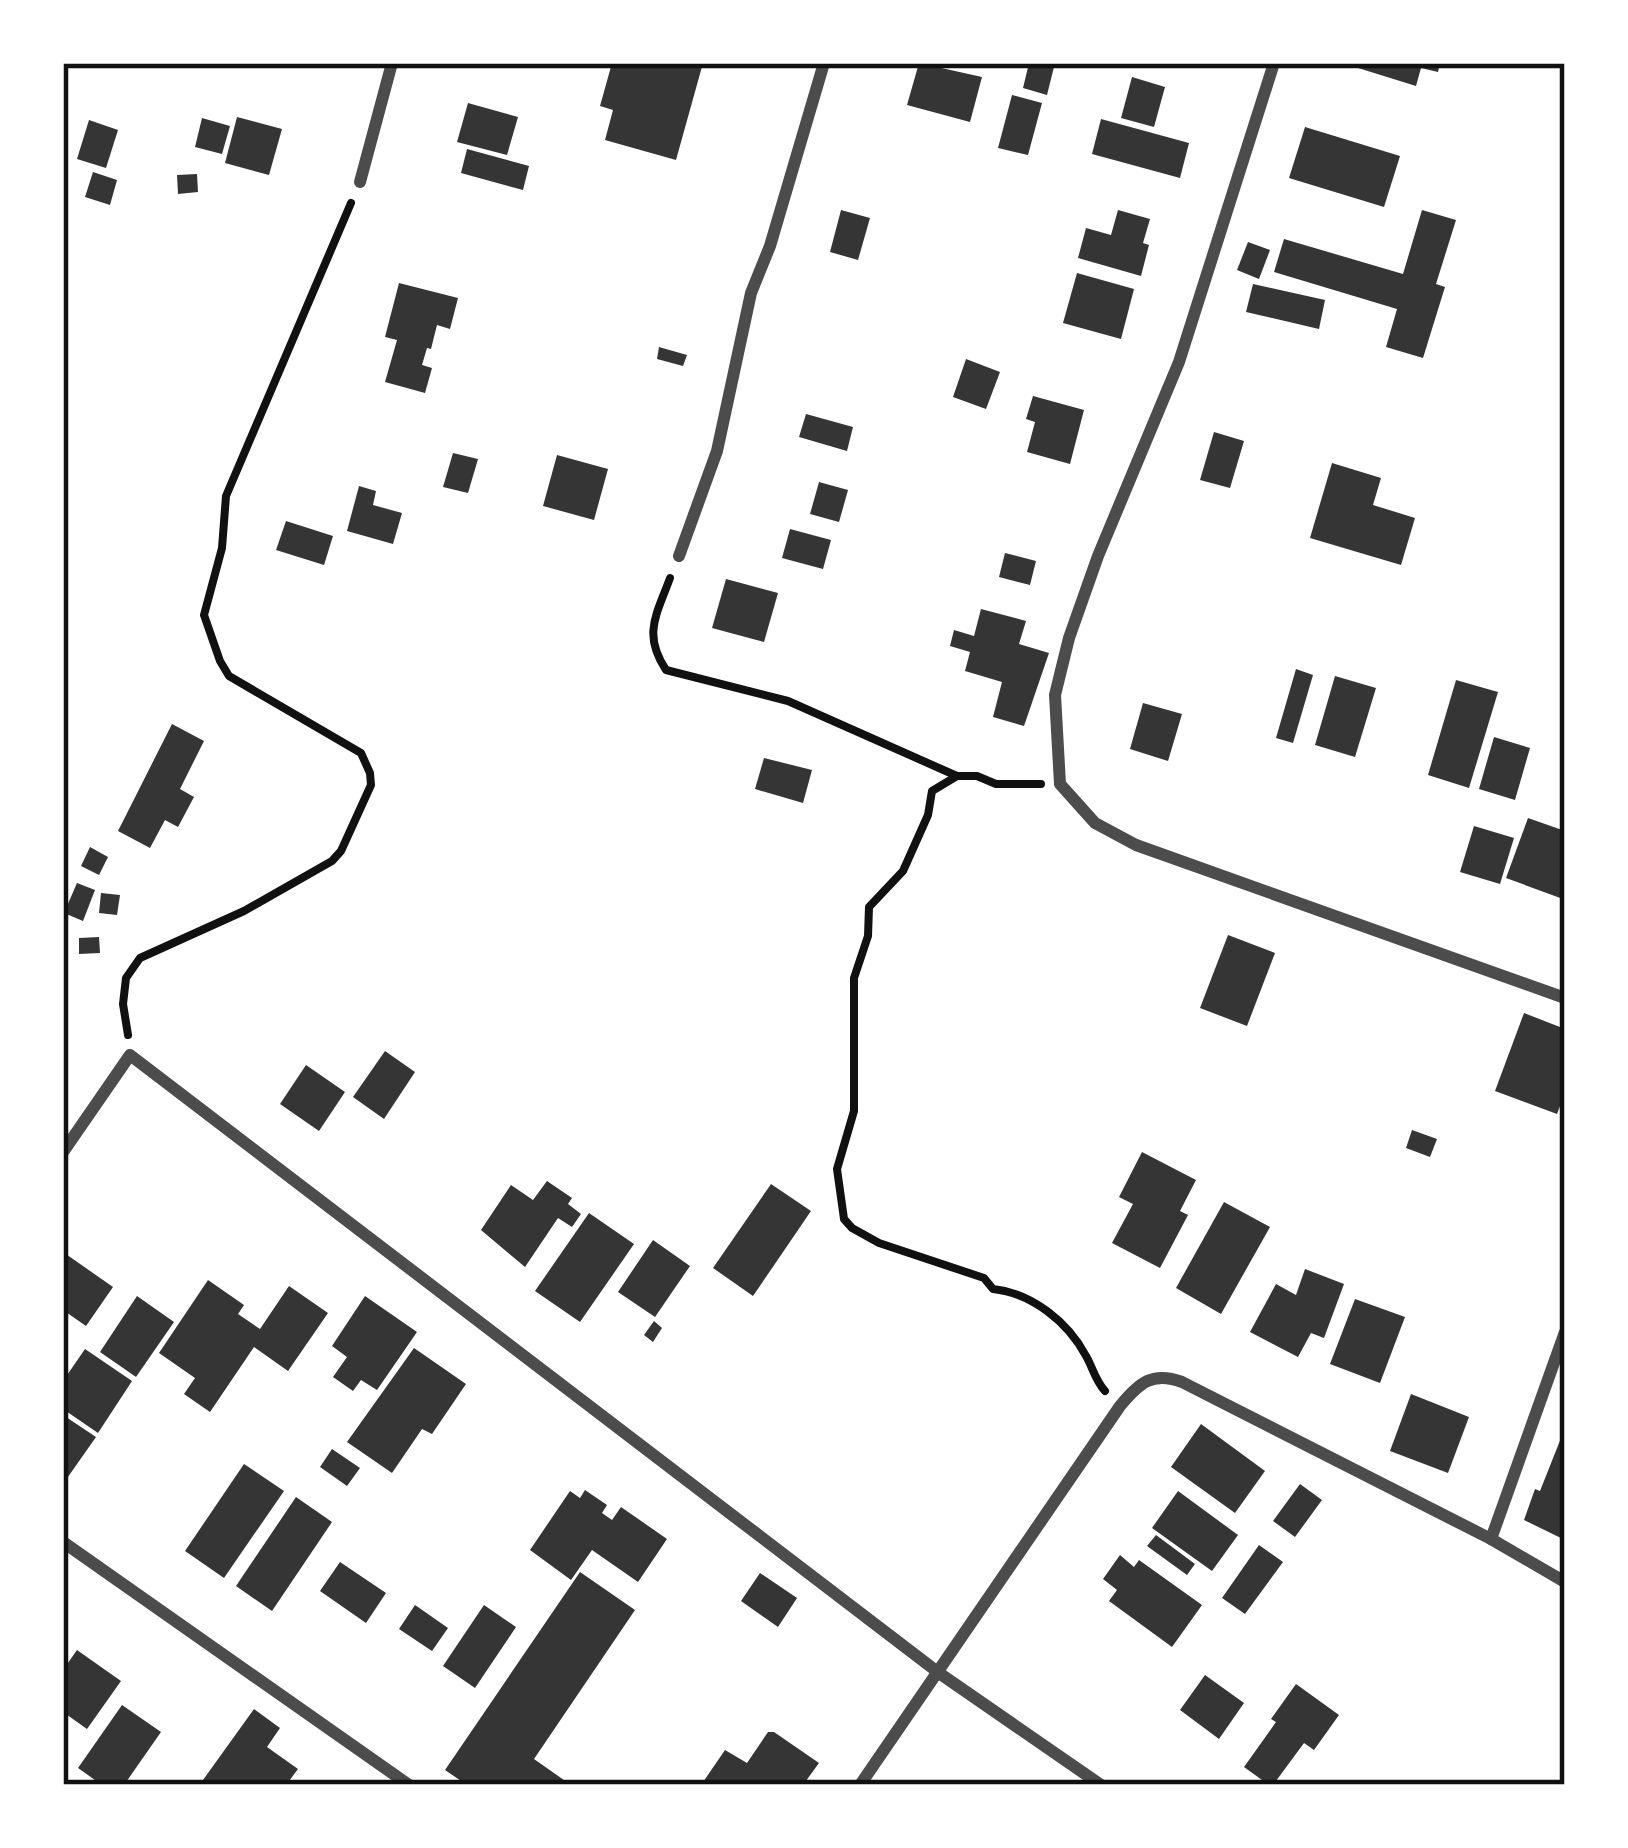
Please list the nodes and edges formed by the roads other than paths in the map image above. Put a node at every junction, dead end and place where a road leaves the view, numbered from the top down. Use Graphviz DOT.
graph roads {
  1 [pos="392,63"];
  2 [pos="824,63"];
  3 [pos="1274,63"];
  4 [pos="360,182"];
  5 [pos="679,556"];
  6 [pos="1565,998"];
  7 [pos="63,1152"];
  8 [pos="1565,1332"];
  9 [pos="1490,1539"];
  10 [pos="63,1542"];
  11 [pos="1565,1582"];
  12 [pos="939,1673"];
  13 [pos="409,1785"];
  14 [pos="860,1785"];
  15 [pos="1101,1785"];
  1 -- 4 [label="street"];
  2 -- 5 [label="street"];
  3 -- 6 [label="street"];
  7 -- 12 [label="street"];
  8 -- 9 [label="street"];
  9 -- 11 [label="street"];
  9 -- 12 [label="street"];
  10 -- 13 [label="street"];
  12 -- 14 [label="street"];
  12 -- 15 [label="street"];
}
